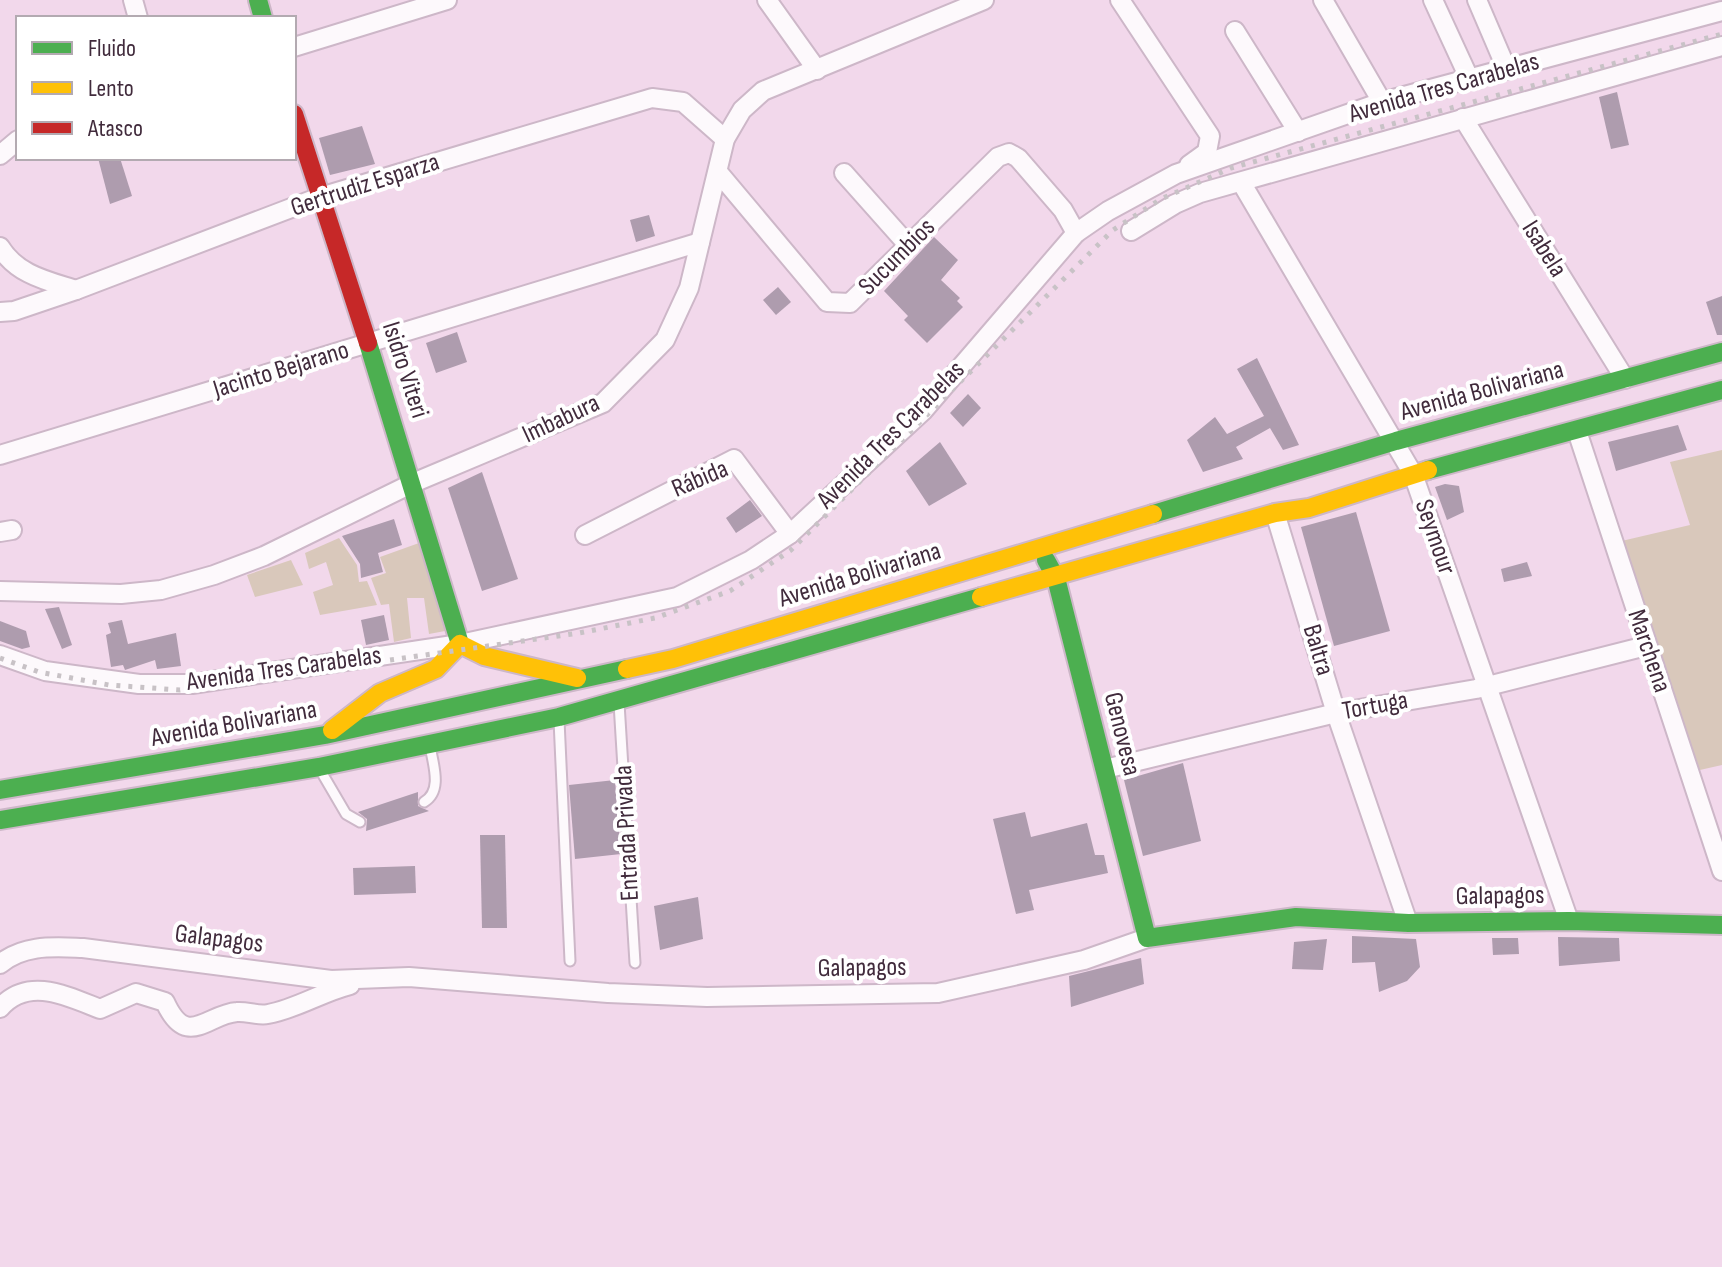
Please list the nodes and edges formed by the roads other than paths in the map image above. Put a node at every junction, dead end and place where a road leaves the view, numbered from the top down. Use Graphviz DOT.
graph roads {
  1 [pos="447,0"];
  2 [pos="767,0"];
  3 [pos="984,0"];
  4 [pos="1120,0"];
  5 [pos="1323,0"];
  6 [pos="1433,0"];
  7 [pos="1477,0"];
  8 [pos="1722,11"];
  9 [pos="1235,31"];
  10 [pos="296,46"];
  11 [pos="1722,46"];
  12 [pos="817,70"];
  13 [pos="1507,70"];
  14 [pos="1469,78"];
  15 [pos="1382,102"];
  16 [pos="1463,118"];
  17 [pos="296,120"];
  18 [pos="1298,132"];
  19 [pos="725,139"];
  20 [pos="16,142"];
  21 [pos="0,155"];
  22 [pos="718,172"];
  23 [pos="844,173"];
  24 [pos="1176,174"];
  25 [pos="1241,182"];
  26 [pos="320,197"];
  27 [pos="1131,231"];
  28 [pos="1076,233"];
  29 [pos="700,242"];
  30 [pos="908,245"];
  31 [pos="0,247"];
  32 [pos="76,290"];
  33 [pos="0,312"];
  34 [pos="369,343"];
  35 [pos="1722,352"];
  36 [pos="1625,379"];
  37 [pos="1722,390"];
  38 [pos="1577,431"];
  39 [pos="1396,441"];
  40 [pos="0,455"];
  41 [pos="1413,474"];
  42 [pos="413,483"];
  43 [pos="1275,513"];
  44 [pos="790,534"];
  45 [pos="585,535"];
  46 [pos="1038,548"];
  47 [pos="1056,578"];
  48 [pos="0,591"];
  49 [pos="460,644"];
  50 [pos="1646,646"];
  51 [pos="0,655"];
  52 [pos="587,680"];
  53 [pos="1487,686"];
  54 [pos="619,703"];
  55 [pos="1336,713"];
  56 [pos="559,717"];
  57 [pos="325,735"];
  58 [pos="430,744"];
  59 [pos="319,767"];
  60 [pos="1105,769"];
  61 [pos="0,790"];
  62 [pos="424,802"];
  63 [pos="0,820"];
  64 [pos="360,822"];
  65 [pos="1722,871"];
  66 [pos="1569,921"];
  67 [pos="1408,923"];
  68 [pos="1722,925"];
  69 [pos="1147,938"];
  70 [pos="570,961"];
  71 [pos="635,963"];
  72 [pos="0,964"];
  73 [pos="368,977"];
  74 [pos="0,1008"];
  1 -- 10 [label="street"];
  2 -- 12 [label="street"];
  3 -- 12 [label="street, Imbabura"];
  4 -- 24 [label="street"];
  5 -- 15 [label="street"];
  6 -- 14 [label="street"];
  7 -- 13 [label="street"];
  8 -- 13 [label="street, Avenida Tres Carabelas"];
  9 -- 18 [label="street"];
  11 -- 16 [label="street"];
  12 -- 19 [label="street, Imbabura"];
  13 -- 14 [label="street, Avenida Tres Carabelas"];
  14 -- 15 [label="street, Avenida Tres Carabelas"];
  15 -- 18 [label="street, Avenida Tres Carabelas"];
  16 -- 25 [label="street"];
  16 -- 36 [label="street, Isabela"];
  17 -- 26 [label="main road, Isidro Viteri"];
  18 -- 24 [label="street, Avenida Tres Carabelas"];
  19 -- 22 [label="street, Imbabura"];
  19 -- 26 [label="street, Gertrudiz Esparza"];
  20 -- 21 [label="street"];
  22 -- 29 [label="street, Imbabura"];
  22 -- 30 [label="street, Sucumbios"];
  23 -- 30 [label="street"];
  24 -- 28 [label="street, Avenida Tres Carabelas"];
  25 -- 27 [label="street"];
  25 -- 39 [label="street, Seymour"];
  26 -- 32 [label="street, Gertrudiz Esparza"];
  26 -- 34 [label="main road, Isidro Viteri"];
  28 -- 30 [label="street, Sucumbios"];
  28 -- 44 [label="street, Avenida Tres Carabelas"];
  29 -- 34 [label="street, Jacinto Bejarano"];
  29 -- 42 [label="street, Imbabura"];
  31 -- 32 [label="street"];
  32 -- 33 [label="street, Gertrudiz Esparza"];
  34 -- 40 [label="street, Jacinto Bejarano"];
  34 -- 42 [label="main road, Isidro Viteri"];
  35 -- 36 [label="main road, Avenida Bolivariana"];
  36 -- 39 [label="main road, Avenida Bolivariana"];
  37 -- 38 [label="main road"];
  38 -- 41 [label="main road"];
  38 -- 50 [label="street, Marchena"];
  39 -- 41 [label="street, Seymour"];
  39 -- 46 [label="main road, Avenida Bolivariana"];
  41 -- 43 [label="main road"];
  41 -- 53 [label="street, Seymour"];
  42 -- 48 [label="street, Imbabura"];
  42 -- 49 [label="main road, Isidro Viteri"];
  43 -- 47 [label="main road"];
  43 -- 55 [label="street, Baltra"];
  44 -- 45 [label="street, Rábida"];
  44 -- 49 [label="street, Avenida Tres Carabelas"];
  46 -- 47 [label="main road, Genovesa"];
  46 -- 52 [label="main road, Avenida Bolivariana"];
  47 -- 54 [label="main road"];
  47 -- 60 [label="main road, Genovesa"];
  49 -- 51 [label="street, Avenida Tres Carabelas"];
  49 -- 52 [label="main road"];
  49 -- 57 [label="main road"];
  50 -- 53 [label="street, Tortuga"];
  50 -- 65 [label="street, Marchena"];
  52 -- 57 [label="main road, Avenida Bolivariana"];
  53 -- 55 [label="street, Tortuga"];
  53 -- 66 [label="street, Seymour"];
  54 -- 56 [label="main road"];
  54 -- 71 [label="lane, Entrada Privada"];
  55 -- 60 [label="street, Tortuga"];
  55 -- 67 [label="street, Baltra"];
  56 -- 58 [label="main road"];
  56 -- 70 [label="lane"];
  57 -- 61 [label="main road, Avenida Bolivariana"];
  58 -- 59 [label="main road"];
  58 -- 62 [label="lane"];
  59 -- 63 [label="main road"];
  59 -- 64 [label="lane"];
  60 -- 69 [label="main road, Genovesa"];
  66 -- 67 [label="main road, Galapagos"];
  66 -- 68 [label="main road, Galapagos"];
  67 -- 69 [label="main road, Galapagos"];
  69 -- 73 [label="street, Galapagos"];
  72 -- 73 [label="street, Galapagos"];
  73 -- 74 [label="street"];
}
